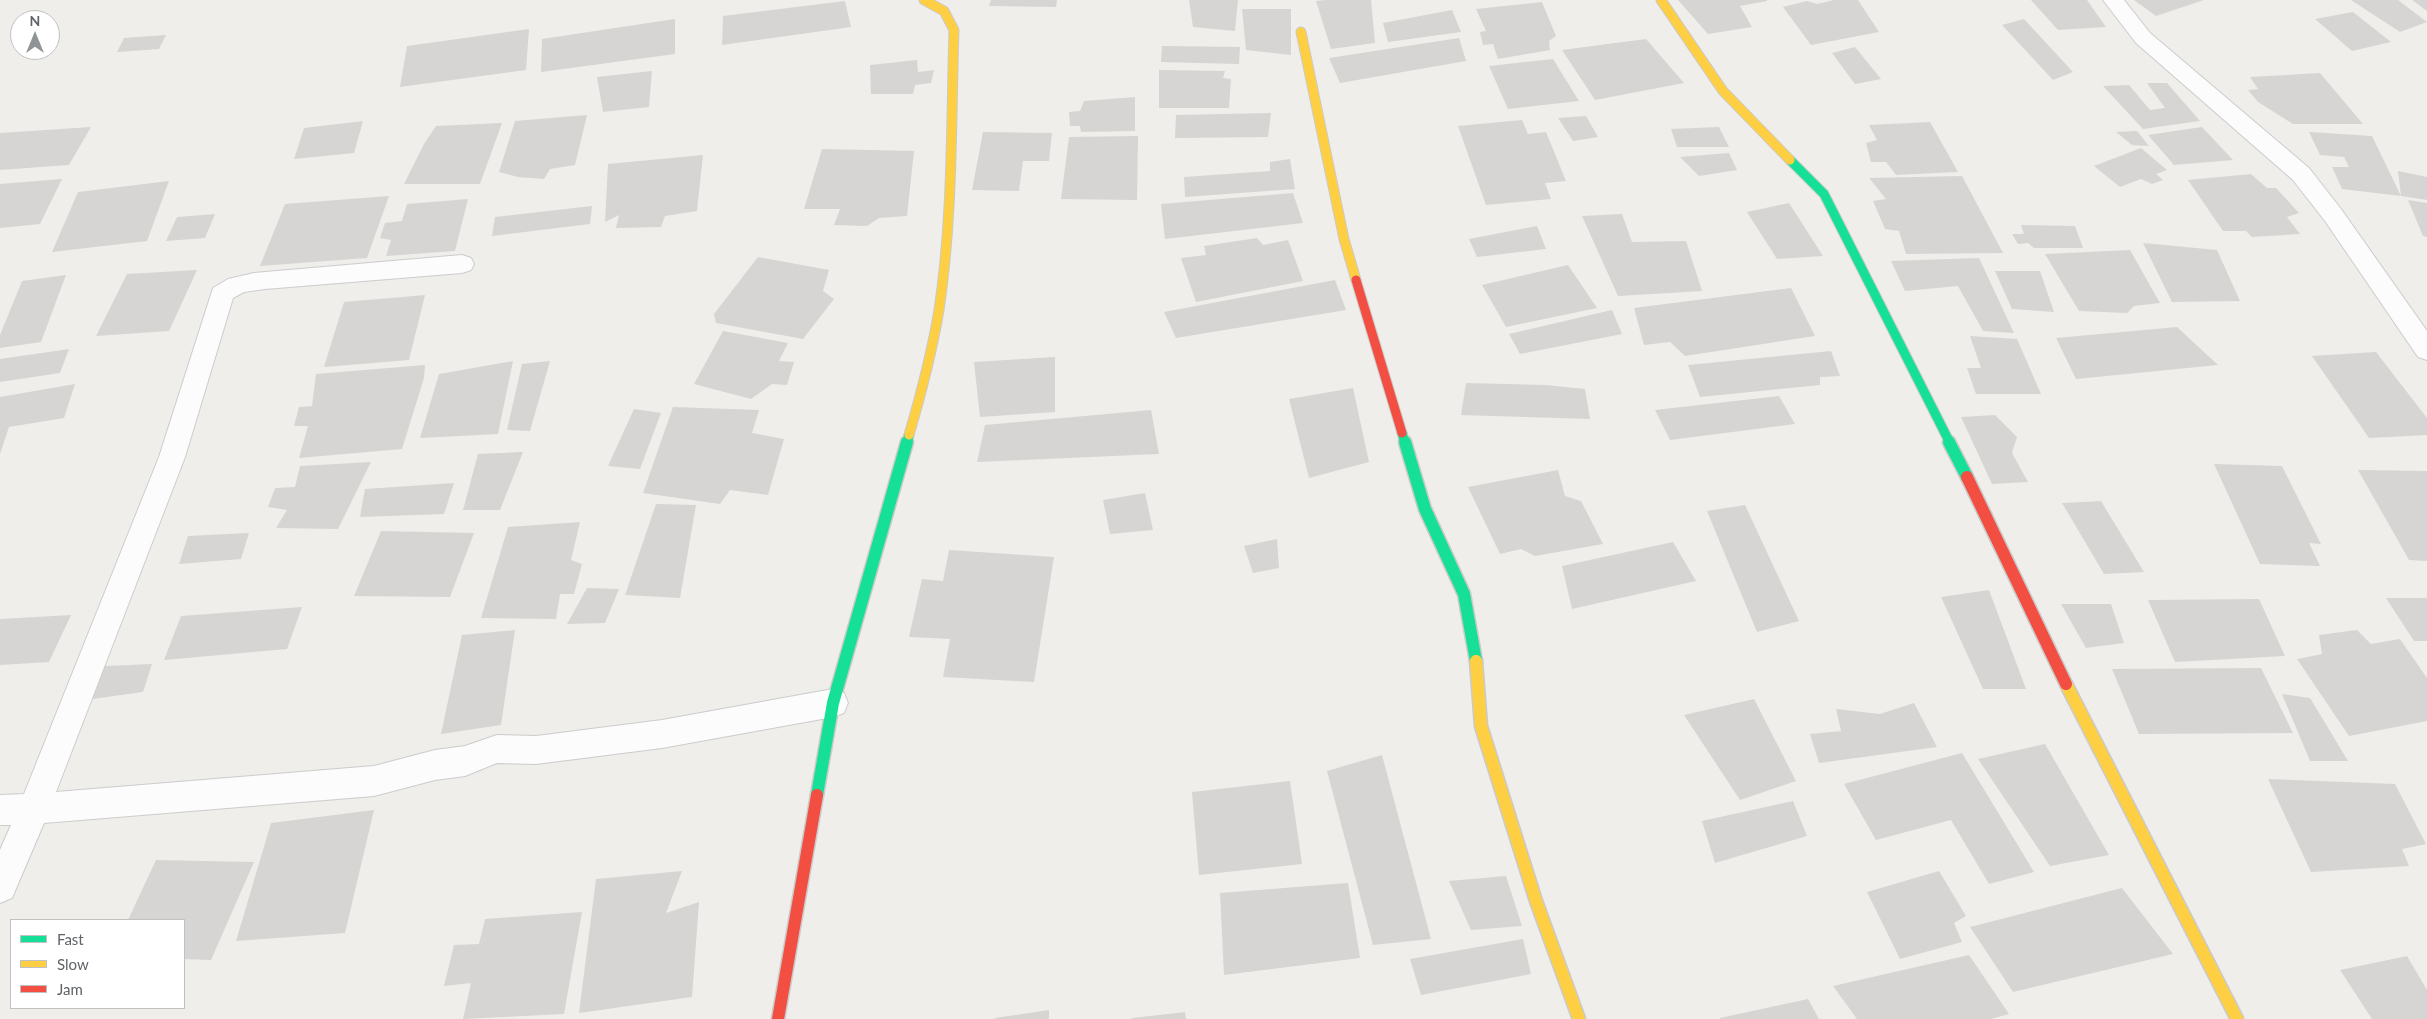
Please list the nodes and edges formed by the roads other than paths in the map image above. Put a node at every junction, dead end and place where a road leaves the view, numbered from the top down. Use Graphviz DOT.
graph roads {
  1 [pos="924,0"];
  2 [pos="1660,0"];
  3 [pos="2112,0"];
  4 [pos="1301,32"];
  5 [pos="462,264"];
  6 [pos="2427,350"];
  7 [pos="833,703"];
  8 [pos="34,809"];
  9 [pos="0,810"];
  10 [pos="0,887"];
  11 [pos="778,1019"];
  12 [pos="1580,1019"];
  13 [pos="2237,1019"];
  1 -- 7 [label="street"];
  2 -- 13 [label="street"];
  3 -- 6 [label="street"];
  4 -- 12 [label="street"];
  5 -- 8 [label="street"];
  7 -- 8 [label="street"];
  7 -- 11 [label="street"];
  8 -- 9 [label="street"];
  8 -- 10 [label="street"];
}
